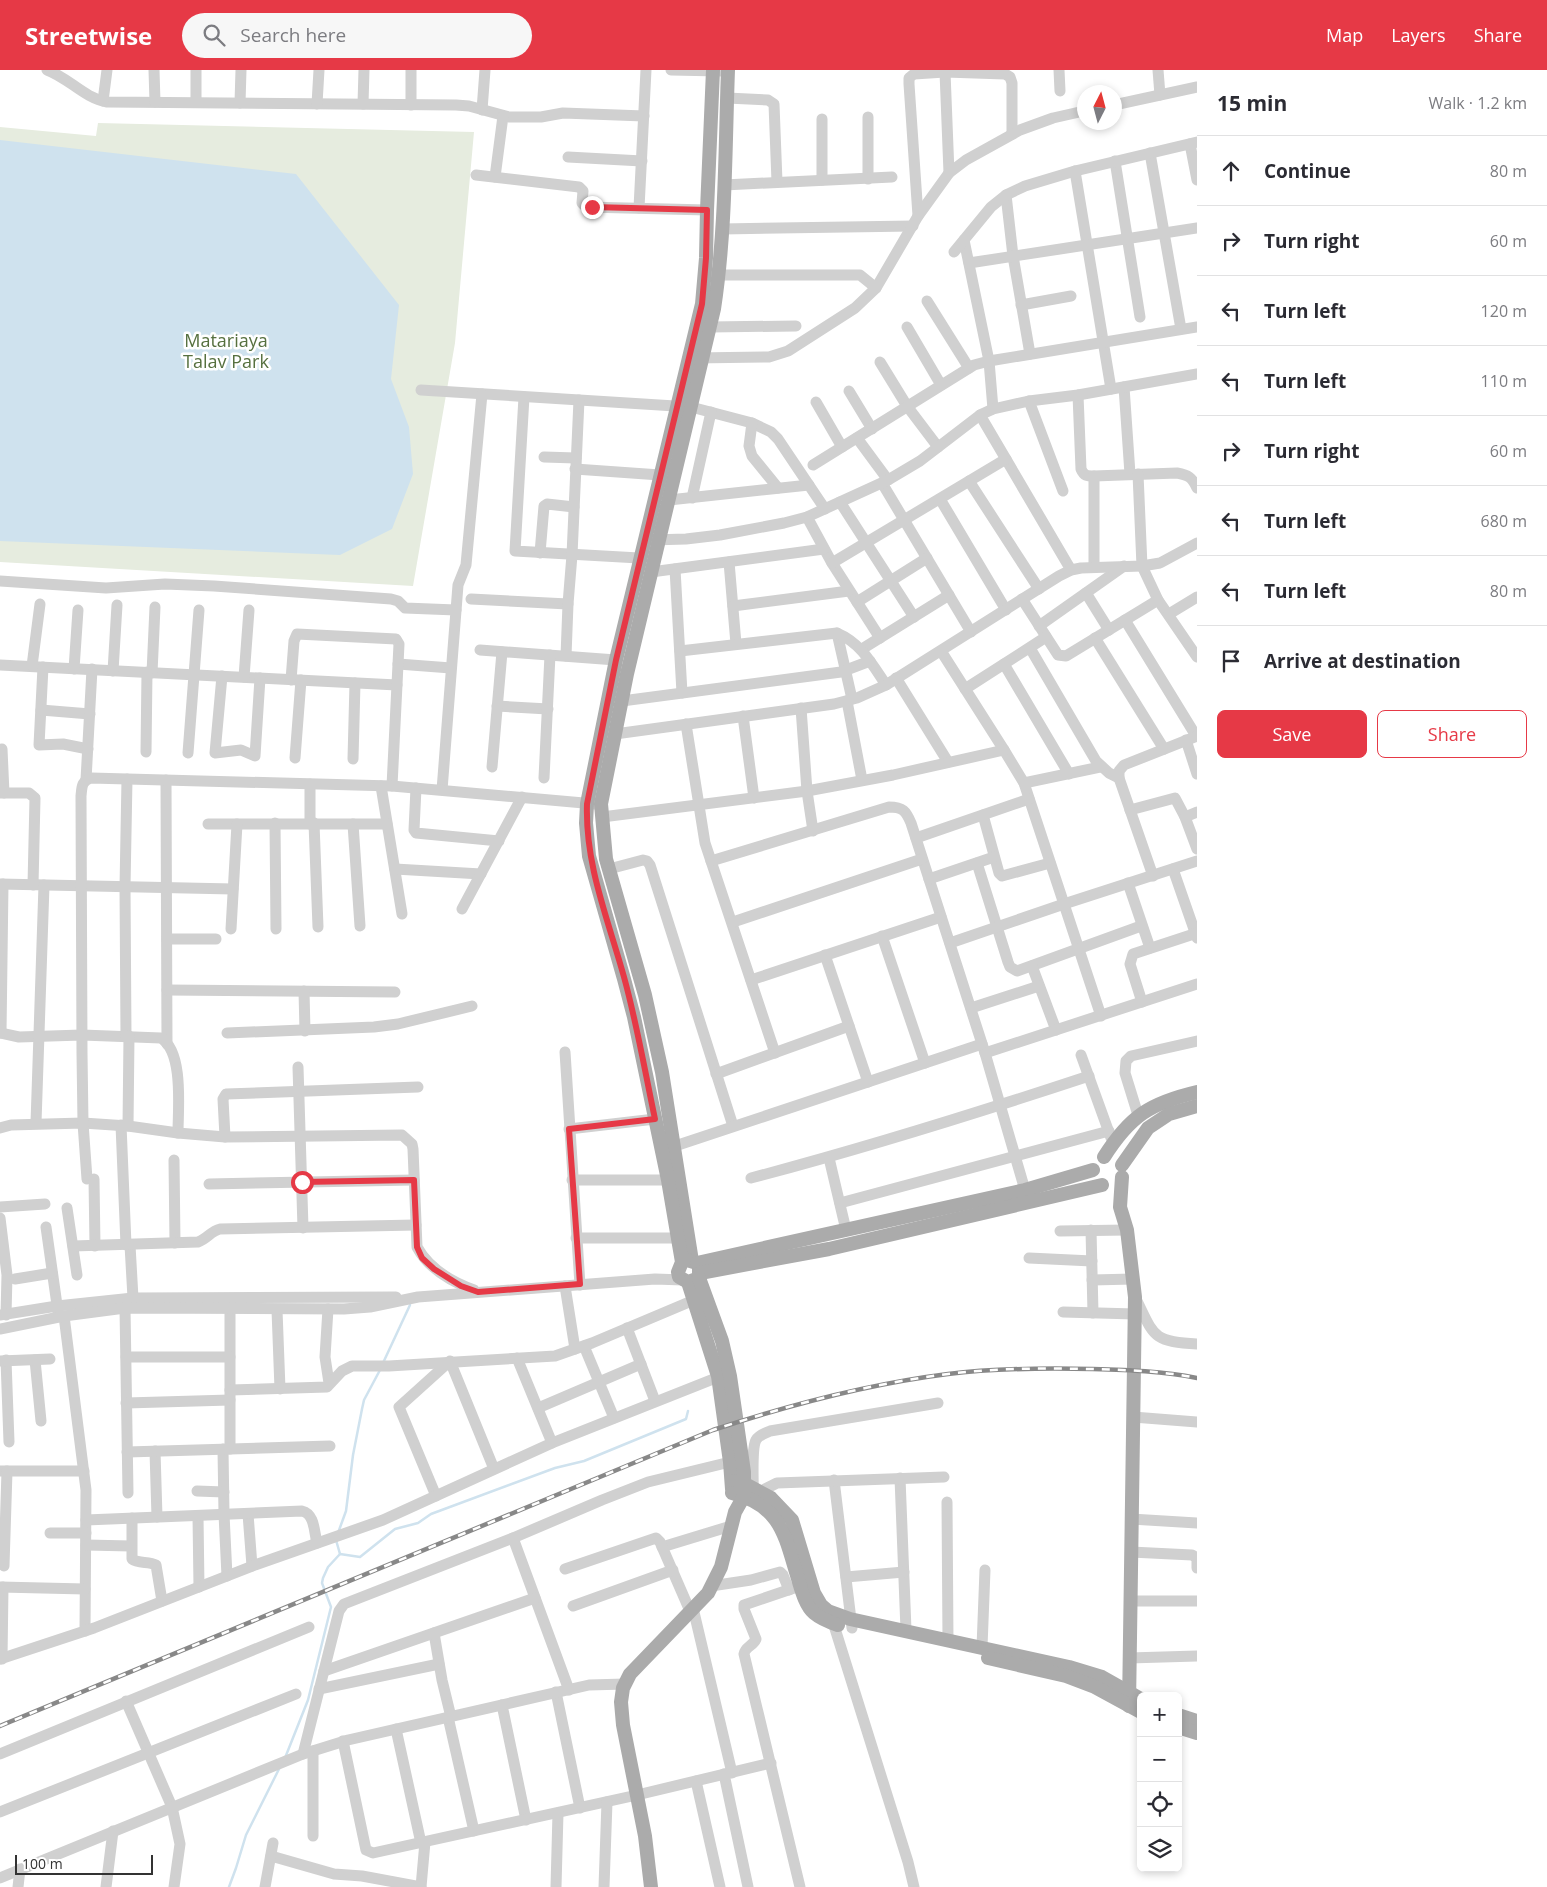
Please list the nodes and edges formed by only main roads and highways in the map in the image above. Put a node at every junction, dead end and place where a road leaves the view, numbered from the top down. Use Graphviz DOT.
graph roads {
  1 [pos="713,70"];
  2 [pos="728,71"];
  3 [pos="712,275"];
  4 [pos="684,407"];
  5 [pos="651,540"];
  6 [pos="1197,1092"];
  7 [pos="1197,1106"];
  8 [pos="1104,1157"];
  9 [pos="1093,1170"];
  10 [pos="1122,1171"];
  11 [pos="1105,1186"];
  12 [pos="1120,1207"];
  13 [pos="690,1271"];
  14 [pos="724,1374"];
  15 [pos="746,1491"];
  16 [pos="832,1618"];
  17 [pos="851,1623"];
  18 [pos="1129,1691"];
  19 [pos="1137,1705"];
  20 [pos="1182,1716"];
  21 [pos="1197,1721"];
  22 [pos="1182,1727"];
  23 [pos="1197,1733"];
  24 [pos="651,1887"];
  1 -- 3 [label="main road"];
  2 -- 3 [label="main road"];
  3 -- 4 [label="main road"];
  3 -- 4 [label="main road"];
  4 -- 5 [label="main road"];
  4 -- 5 [label="main road"];
  5 -- 13 [label="main road"];
  5 -- 13 [label="main road"];
  6 -- 8 [label="main road"];
  7 -- 10 [label="main road"];
  8 -- 9 [label="main road"];
  8 -- 10 [label="main road"];
  9 -- 11 [label="main road"];
  9 -- 13 [label="main road"];
  10 -- 11 [label="main road"];
  10 -- 12 [label="main road"];
  11 -- 12 [label="main road"];
  11 -- 13 [label="main road"];
  12 -- 18 [label="main road"];
  13 -- 14 [label="main road"];
  13 -- 14 [label="main road"];
  14 -- 15 [label="main road"];
  14 -- 15 [label="main road"];
  15 -- 16 [label="main road"];
  15 -- 16 [label="main road"];
  15 -- 24 [label="main road"];
  16 -- 17 [label="main road"];
  17 -- 18 [label="main road"];
  17 -- 19 [label="main road"];
  18 -- 19 [label="main road"];
  20 -- 21 [label="main road"];
  22 -- 23 [label="main road"];
}
